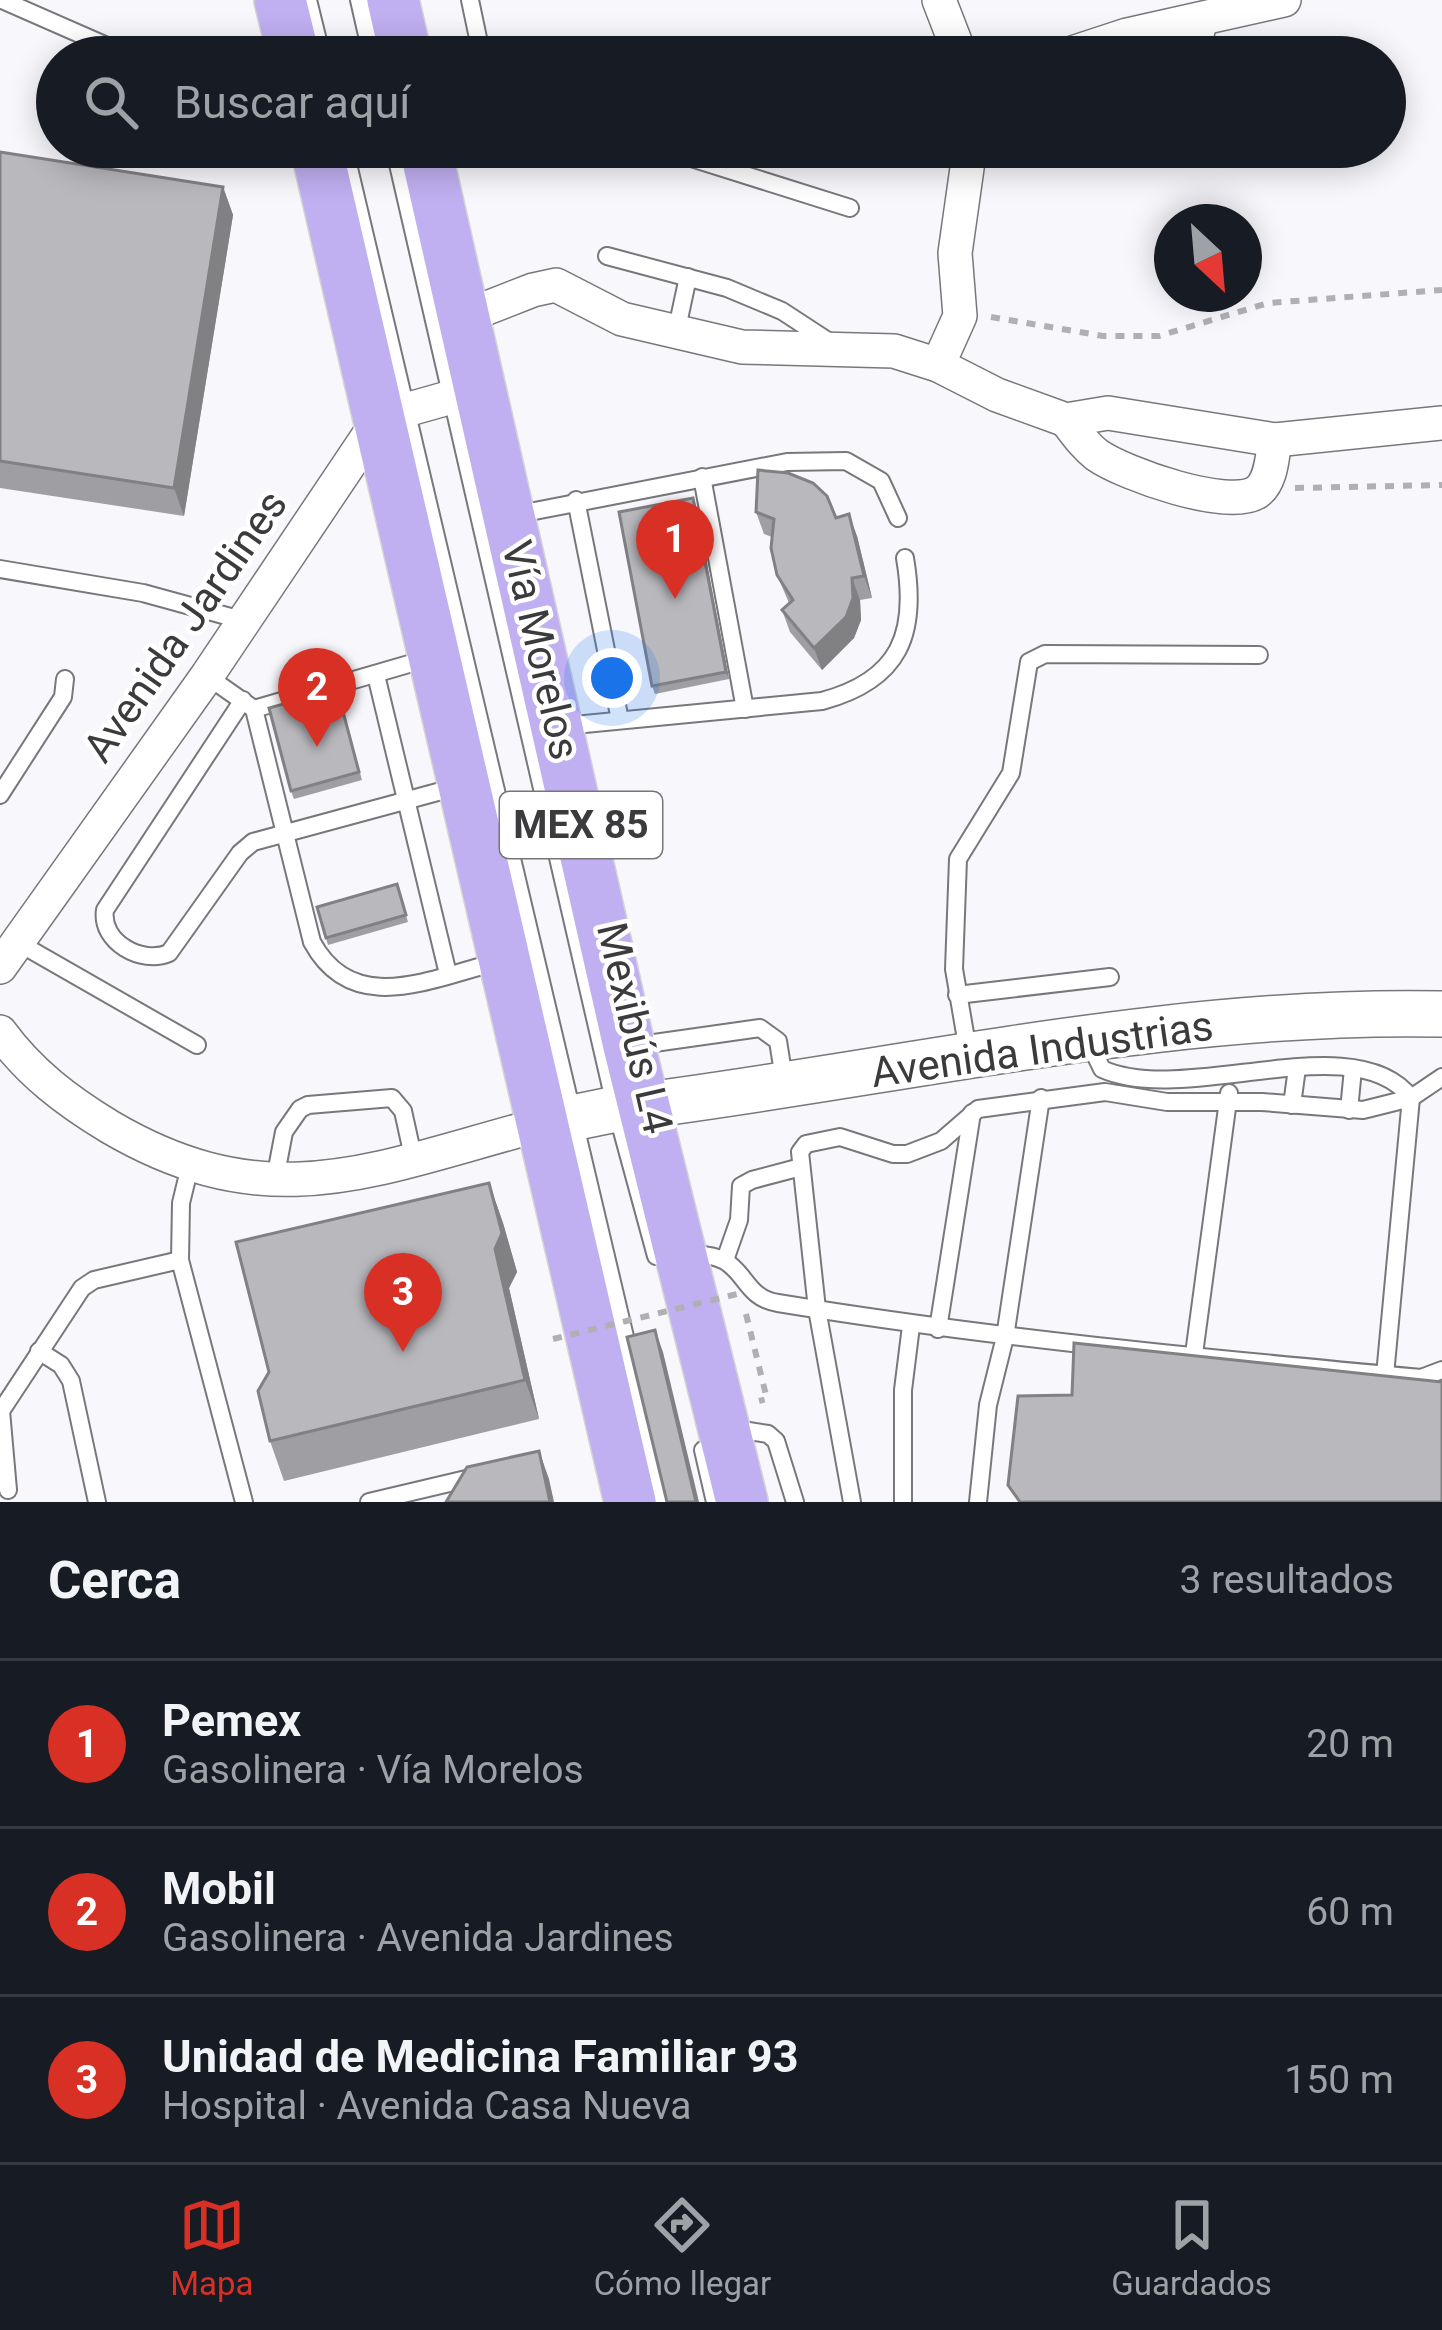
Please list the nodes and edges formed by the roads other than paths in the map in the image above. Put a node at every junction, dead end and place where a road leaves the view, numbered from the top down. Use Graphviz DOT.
graph roads {
  1 [pos="2,0"];
  2 [pos="359,0"];
  3 [pos="393,0"];
  4 [pos="470,0"];
  5 [pos="939,0"];
  6 [pos="1262,3"];
  7 [pos="1201,20"];
  8 [pos="84,36"];
  9 [pos="367,36"];
  10 [pos="401,36"];
  11 [pos="478,36"];
  12 [pos="953,36"];
  13 [pos="1127,36"];
  14 [pos="1197,36"];
  15 [pos="322,168"];
  16 [pos="348,168"];
  17 [pos="428,168"];
  18 [pos="429,168"];
  19 [pos="723,168"];
  20 [pos="967,168"];
  21 [pos="850,208"];
  22 [pos="607,256"];
  23 [pos="688,277"];
  24 [pos="464,316"];
  25 [pos="676,333"];
  26 [pos="836,347"];
  27 [pos="938,365"];
  28 [pos="467,392"];
  29 [pos="394,412"];
  30 [pos="1066,420"];
  31 [pos="1442,423"];
  32 [pos="1275,440"];
  33 [pos="702,477"];
  34 [pos="576,500"];
  35 [pos="509,516"];
  36 [pos="898,518"];
  37 [pos="904,558"];
  38 [pos="0,568"];
  39 [pos="245,621"];
  40 [pos="434,656"];
  41 [pos="1259,656"];
  42 [pos="376,675"];
  43 [pos="207,676"];
  44 [pos="65,679"];
  45 [pos="249,704"];
  46 [pos="746,709"];
  47 [pos="620,720"];
  48 [pos="559,727"];
  49 [pos="463,785"];
  50 [pos="0,795"];
  51 [pos="408,800"];
  52 [pos="283,831"];
  53 [pos="8,955"];
  54 [pos="503,960"];
  55 [pos="448,974"];
  56 [pos="1110,977"];
  57 [pos="957,994"];
  58 [pos="1442,1014"];
  59 [pos="0,1032"];
  60 [pos="1088,1040"];
  61 [pos="197,1045"];
  62 [pos="628,1046"];
  63 [pos="969,1058"];
  64 [pos="1297,1068"];
  65 [pos="1353,1069"];
  66 [pos="1232,1076"];
  67 [pos="1442,1077"];
  68 [pos="785,1086"];
  69 [pos="1041,1098"];
  70 [pos="1411,1098"];
  71 [pos="1228,1102"];
  72 [pos="1292,1105"];
  73 [pos="1349,1110"];
  74 [pos="972,1113"];
  75 [pos="593,1114"];
  76 [pos="414,1161"];
  77 [pos="190,1166"];
  78 [pos="801,1167"];
  79 [pos="274,1180"];
  80 [pos="181,1260"];
  81 [pos="689,1263"];
  82 [pos="817,1310"];
  83 [pos="911,1326"];
  84 [pos="938,1329"];
  85 [pos="1005,1337"];
  86 [pos="39,1351"];
  87 [pos="1194,1354"];
  88 [pos="1442,1370"];
  89 [pos="1384,1375"];
  90 [pos="712,1430"];
  91 [pos="504,1470"];
  92 [pos="8,1490"];
  93 [pos="97,1502"];
  94 [pos="244,1502"];
  95 [pos="369,1502"];
  96 [pos="630,1502"];
  97 [pos="664,1502"];
  98 [pos="716,1502"];
  99 [pos="742,1502"];
  100 [pos="795,1502"];
  101 [pos="852,1502"];
  102 [pos="903,1502"];
  103 [pos="978,1502"];
  1 -- 8 [label="lane"];
  2 -- 9 [label="lane"];
  3 -- 10 [label="main road"];
  4 -- 11 [label="lane"];
  5 -- 12 [label="street"];
  6 -- 7 [label="street"];
  7 -- 13 [label="street"];
  7 -- 14 [label="street"];
  15 -- 29 [label="main road, Vía Morelos / MEX 85"];
  16 -- 29 [label="lane, Mexibús L4"];
  17 -- 28 [label="lane, Mexibús L4"];
  18 -- 24 [label="main road, Vía Morelos / MEX 85"];
  19 -- 21 [label="lane"];
  20 -- 27 [label="street"];
  22 -- 23 [label="lane"];
  23 -- 25 [label="lane"];
  23 -- 26 [label="lane"];
  24 -- 25 [label="street"];
  24 -- 28 [label="main road, Vía Morelos / MEX 85"];
  25 -- 26 [label="street"];
  26 -- 27 [label="street"];
  27 -- 30 [label="street"];
  28 -- 29 [label="street"];
  28 -- 35 [label="main road, Vía Morelos / MEX 85"];
  28 -- 75 [label="lane, Mexibús L4"];
  29 -- 39 [label="street, Avenida Jardines"];
  29 -- 40 [label="main road, Vía Morelos / MEX 85"];
  29 -- 75 [label="lane, Mexibús L4"];
  30 -- 32 [label="street"];
  30 -- 32 [label="street"];
  31 -- 32 [label="street"];
  33 -- 34 [label="lane"];
  33 -- 36 [label="lane"];
  33 -- 46 [label="lane"];
  34 -- 35 [label="lane"];
  34 -- 47 [label="lane"];
  35 -- 48 [label="main road, Vía Morelos / MEX 85"];
  37 -- 46 [label="lane"];
  38 -- 39 [label="lane"];
  39 -- 43 [label="street, Avenida Jardines"];
  40 -- 42 [label="lane"];
  40 -- 49 [label="main road, Vía Morelos / MEX 85"];
  41 -- 57 [label="lane"];
  42 -- 45 [label="lane"];
  42 -- 51 [label="lane"];
  43 -- 45 [label="lane"];
  43 -- 53 [label="street, Avenida Jardines"];
  44 -- 50 [label="lane"];
  45 -- 52 [label="lane"];
  45 -- 52 [label="lane"];
  46 -- 47 [label="lane"];
  47 -- 48 [label="lane"];
  48 -- 62 [label="main road, Vía Morelos / MEX 85"];
  49 -- 51 [label="lane"];
  49 -- 54 [label="main road, Vía Morelos / MEX 85"];
  51 -- 52 [label="lane"];
  51 -- 55 [label="lane"];
  52 -- 55 [label="lane"];
  53 -- 61 [label="lane"];
  54 -- 55 [label="lane"];
  54 -- 75 [label="main road, Vía Morelos / MEX 85"];
  56 -- 57 [label="lane"];
  57 -- 63 [label="lane"];
  58 -- 60 [label="main road, Avenida Industrias"];
  59 -- 77 [label="street"];
  60 -- 63 [label="main road, Avenida Industrias"];
  60 -- 66 [label="lane"];
  62 -- 68 [label="lane"];
  62 -- 75 [label="main road, Vía Morelos / MEX 85"];
  63 -- 68 [label="main road, Avenida Industrias"];
  64 -- 65 [label="lane"];
  64 -- 66 [label="lane"];
  64 -- 72 [label="lane"];
  65 -- 70 [label="lane"];
  65 -- 73 [label="lane"];
  66 -- 71 [label="lane"];
  67 -- 70 [label="lane"];
  68 -- 75 [label="main road, Avenida Industrias"];
  69 -- 71 [label="lane"];
  69 -- 74 [label="lane"];
  69 -- 85 [label="lane"];
  70 -- 73 [label="lane"];
  70 -- 89 [label="lane"];
  71 -- 72 [label="lane"];
  71 -- 87 [label="lane"];
  72 -- 73 [label="lane"];
  74 -- 78 [label="lane"];
  74 -- 84 [label="lane"];
  75 -- 76 [label="street"];
  75 -- 81 [label="main road, Vía Morelos / MEX 85"];
  75 -- 96 [label="main road, Vía Morelos / MEX 85"];
  75 -- 97 [label="lane, Mexibús L4"];
  76 -- 79 [label="street"];
  76 -- 79 [label="lane"];
  77 -- 79 [label="street"];
  77 -- 80 [label="lane"];
  78 -- 81 [label="lane"];
  78 -- 82 [label="lane"];
  80 -- 86 [label="lane"];
  80 -- 94 [label="lane"];
  81 -- 82 [label="lane"];
  81 -- 90 [label="main road, Vía Morelos / MEX 85"];
  82 -- 83 [label="lane"];
  82 -- 101 [label="lane"];
  83 -- 84 [label="lane"];
  83 -- 102 [label="lane"];
  84 -- 85 [label="lane"];
  85 -- 87 [label="lane"];
  85 -- 103 [label="lane"];
  86 -- 92 [label="lane"];
  86 -- 93 [label="lane"];
  87 -- 89 [label="lane"];
  88 -- 89 [label="lane"];
  90 -- 98 [label="lane"];
  90 -- 99 [label="main road, Vía Morelos / MEX 85"];
  90 -- 100 [label="lane"];
  91 -- 95 [label="lane"];
}
